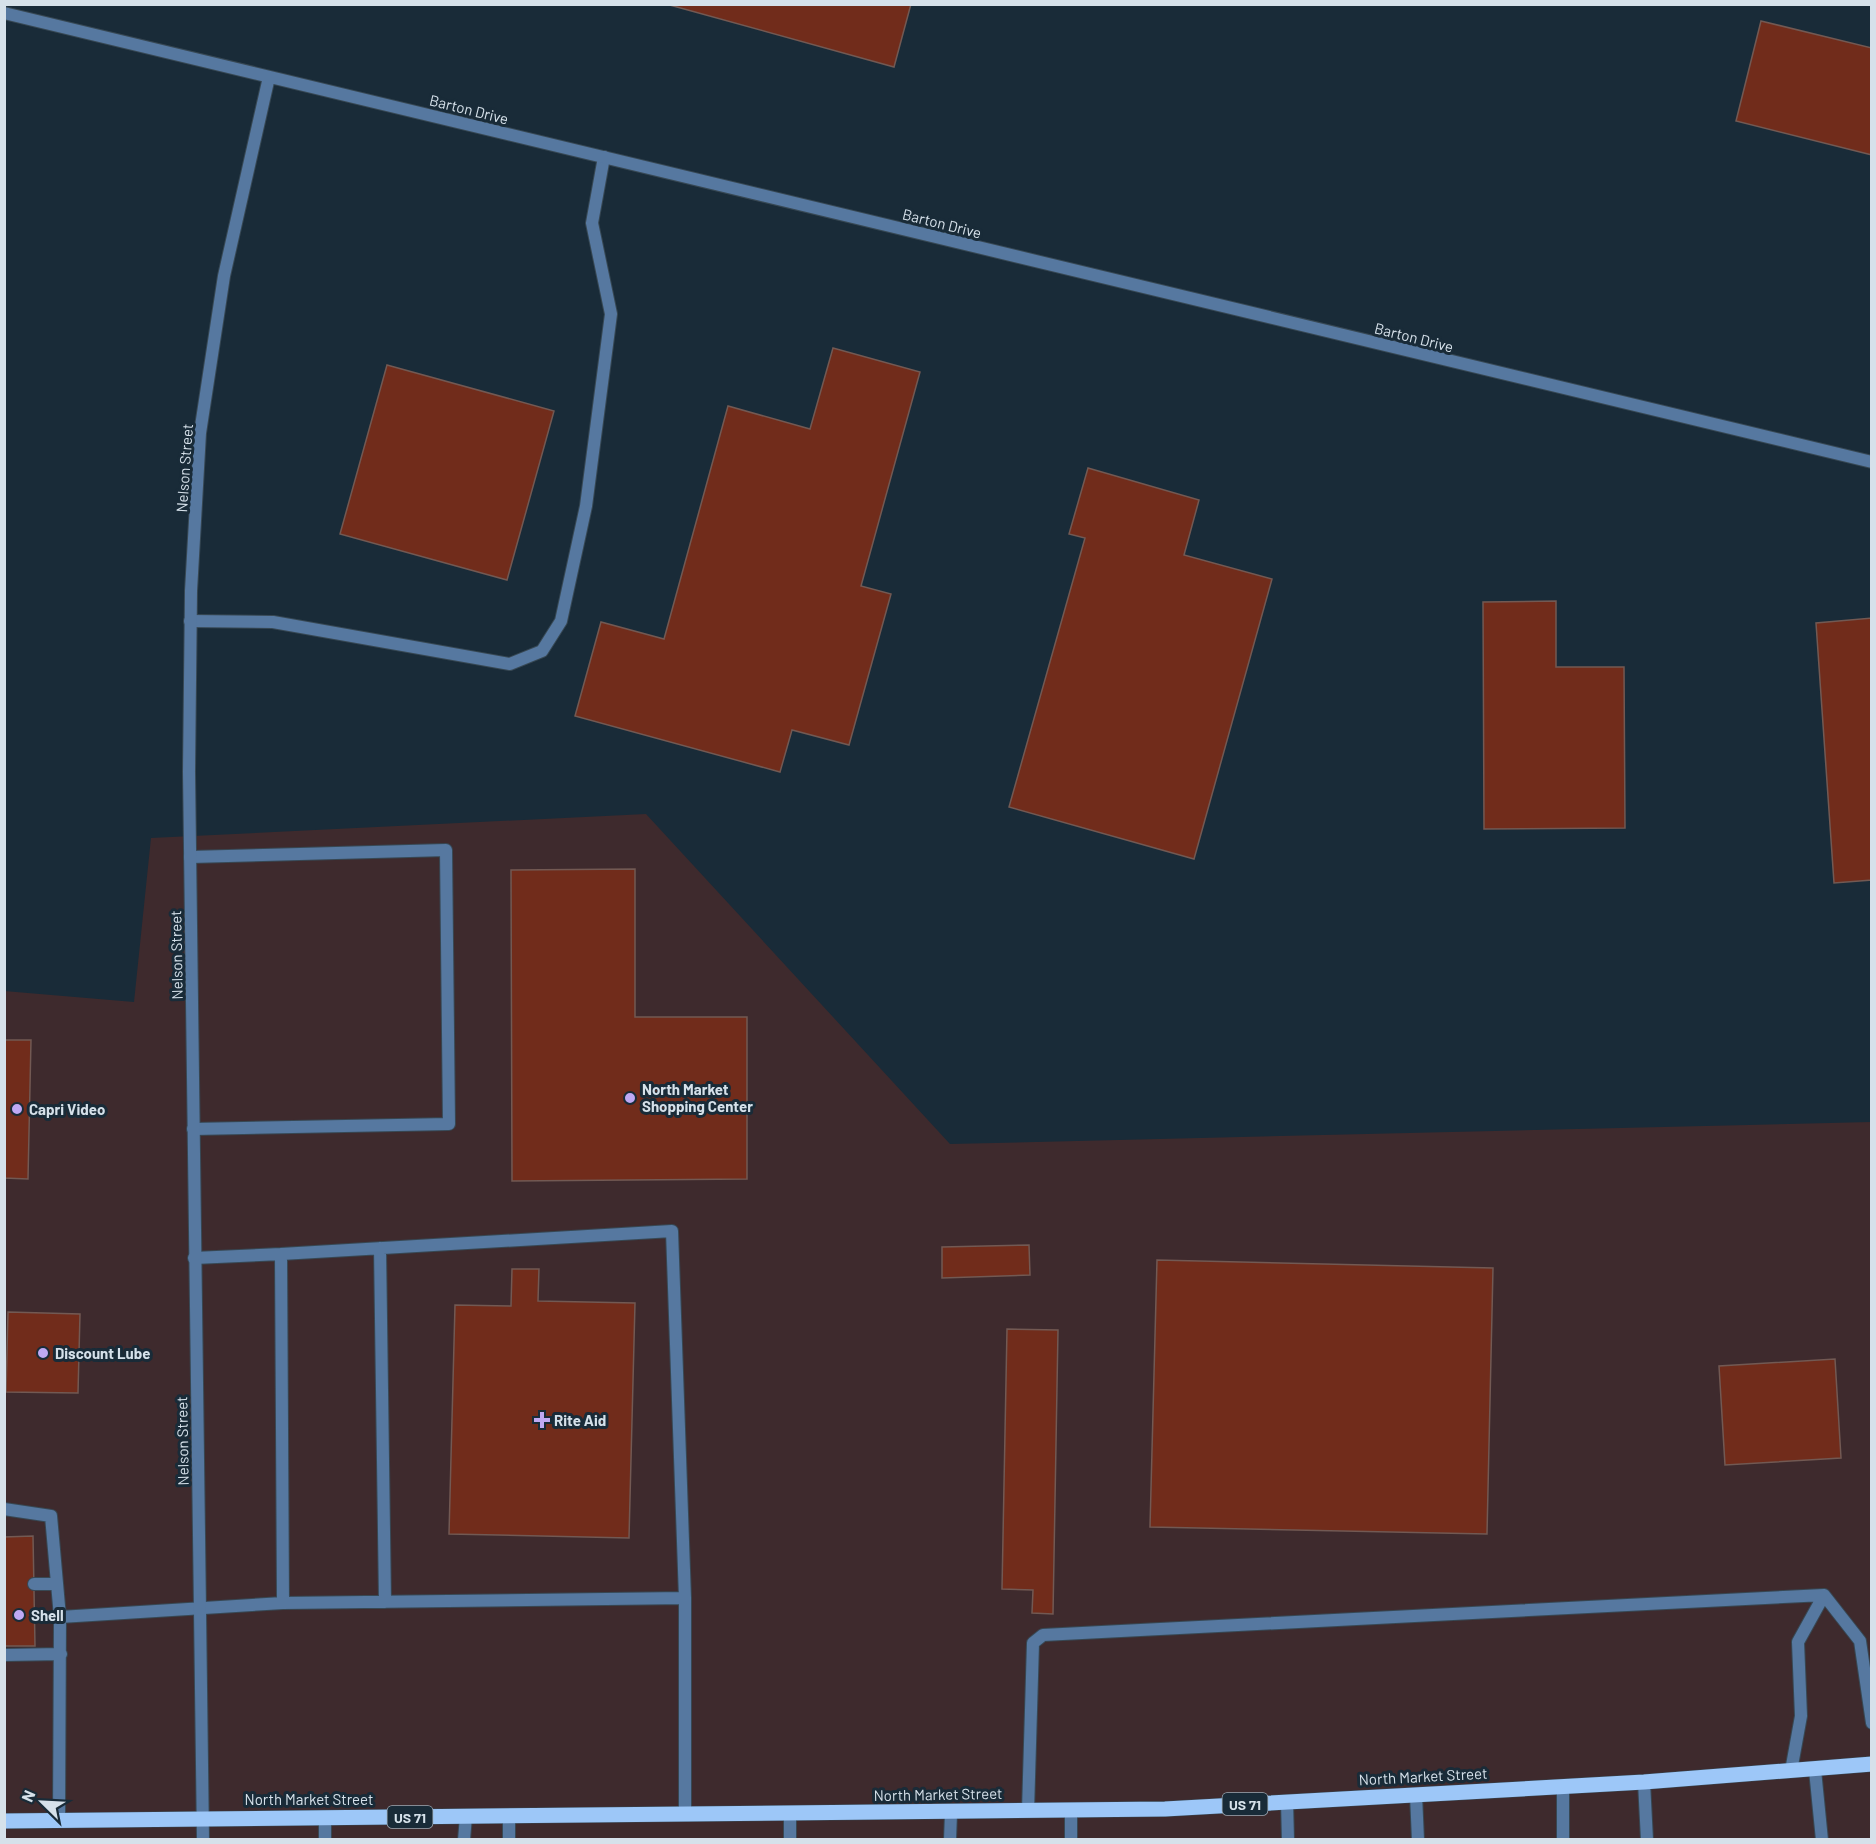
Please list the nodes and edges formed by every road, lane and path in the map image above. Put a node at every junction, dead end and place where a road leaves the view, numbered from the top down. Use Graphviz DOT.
graph roads {
  1 [pos="4,13"];
  2 [pos="269,77"];
  3 [pos="604,157"];
  4 [pos="1872,462"];
  5 [pos="190,621"];
  6 [pos="190,857"];
  7 [pos="193,1130"];
  8 [pos="380,1248"];
  9 [pos="281,1254"];
  10 [pos="195,1258"];
  11 [pos="4,1509"];
  12 [pos="34,1584"];
  13 [pos="57,1584"];
  14 [pos="1824,1595"];
  15 [pos="685,1598"];
  16 [pos="385,1602"];
  17 [pos="283,1604"];
  18 [pos="199,1608"];
  19 [pos="60,1617"];
  20 [pos="61,1654"];
  21 [pos="4,1655"];
  22 [pos="1872,1723"];
  23 [pos="1872,1764"];
  24 [pos="1815,1770"];
  25 [pos="1791,1771"];
  26 [pos="1644,1782"];
  27 [pos="1563,1786"];
  28 [pos="1416,1795"];
  29 [pos="1287,1802"];
  30 [pos="1028,1811"];
  31 [pos="1071,1811"];
  32 [pos="951,1812"];
  33 [pos="790,1814"];
  34 [pos="685,1815"];
  35 [pos="465,1816"];
  36 [pos="509,1816"];
  37 [pos="325,1817"];
  38 [pos="202,1818"];
  39 [pos="59,1820"];
  40 [pos="4,1821"];
  41 [pos="203,1839"];
  42 [pos="324,1839"];
  43 [pos="464,1839"];
  44 [pos="509,1839"];
  45 [pos="790,1839"];
  46 [pos="950,1839"];
  47 [pos="1071,1839"];
  48 [pos="1288,1839"];
  49 [pos="1418,1839"];
  50 [pos="1563,1839"];
  51 [pos="1647,1839"];
  52 [pos="1822,1839"];
  1 -- 2 [label="street, Barton Drive"];
  2 -- 3 [label="street, Barton Drive"];
  2 -- 5 [label="street, Nelson Street"];
  3 -- 4 [label="street, Barton Drive"];
  3 -- 5 [label="street"];
  5 -- 6 [label="street, Nelson Street"];
  6 -- 7 [label="street, Nelson Street"];
  6 -- 7 [label="street"];
  7 -- 10 [label="street, Nelson Street"];
  8 -- 9 [label="street"];
  8 -- 15 [label="street"];
  8 -- 16 [label="street"];
  9 -- 10 [label="street"];
  9 -- 17 [label="street"];
  10 -- 18 [label="street, Nelson Street"];
  11 -- 13 [label="street"];
  12 -- 13 [label="street"];
  13 -- 19 [label="street"];
  14 -- 22 [label="street"];
  14 -- 25 [label="street"];
  14 -- 30 [label="street"];
  15 -- 16 [label="street"];
  15 -- 34 [label="street"];
  16 -- 17 [label="street"];
  17 -- 18 [label="street"];
  18 -- 19 [label="street"];
  18 -- 38 [label="street, Nelson Street"];
  19 -- 20 [label="street"];
  20 -- 21 [label="street"];
  20 -- 39 [label="street"];
  23 -- 24 [label="main road, North Market Street / US 71"];
  24 -- 25 [label="main road, North Market Street / US 71"];
  24 -- 52 [label="street"];
  25 -- 26 [label="main road, North Market Street / US 71"];
  26 -- 27 [label="main road, North Market Street / US 71"];
  26 -- 51 [label="street"];
  27 -- 28 [label="main road, North Market Street / US 71"];
  27 -- 50 [label="street"];
  28 -- 29 [label="main road, North Market Street / US 71"];
  28 -- 49 [label="street"];
  29 -- 31 [label="main road, North Market Street / US 71"];
  29 -- 48 [label="street"];
  30 -- 31 [label="main road, North Market Street / US 71"];
  30 -- 32 [label="main road, North Market Street / US 71"];
  31 -- 47 [label="street"];
  32 -- 33 [label="main road, North Market Street / US 71"];
  32 -- 46 [label="street"];
  33 -- 34 [label="main road, North Market Street / US 71"];
  33 -- 45 [label="street"];
  34 -- 36 [label="main road, North Market Street / US 71"];
  35 -- 36 [label="main road, North Market Street / US 71"];
  35 -- 37 [label="main road, North Market Street / US 71"];
  35 -- 43 [label="street"];
  36 -- 44 [label="street"];
  37 -- 38 [label="main road, North Market Street / US 71"];
  37 -- 42 [label="street"];
  38 -- 39 [label="main road, North Market Street / US 71"];
  38 -- 41 [label="street, Nelson Street"];
  39 -- 40 [label="main road, North Market Street / US 71"];
}
